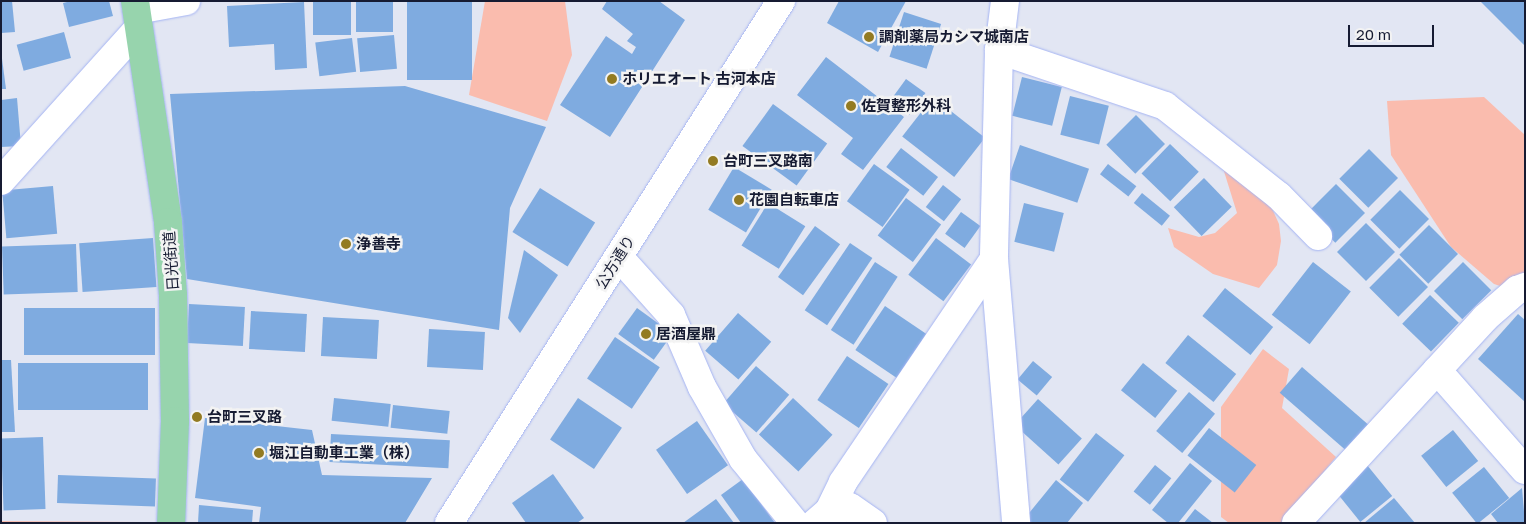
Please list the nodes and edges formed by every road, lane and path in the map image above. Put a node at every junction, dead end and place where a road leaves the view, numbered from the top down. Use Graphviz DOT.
graph roads {
  1 [pos="186,1"];
  2 [pos="1005,1"];
  3 [pos="770,5"];
  4 [pos="137,14"];
  5 [pos="999,50"];
  6 [pos="1,181"];
  7 [pos="1318,236"];
  8 [pos="619,257"];
  9 [pos="994,259"];
  10 [pos="1525,287"];
  11 [pos="1438,370"];
  12 [pos="1525,470"];
  13 [pos="822,517"];
  14 [pos="171,523"];
  15 [pos="449,523"];
  16 [pos="795,523"];
  17 [pos="873,523"];
  18 [pos="1016,523"];
  19 [pos="1296,523"];
  1 -- 4 [label="street"];
  2 -- 5 [label="street"];
  3 -- 8 [label="street, 公方通り"];
  4 -- 6 [label="street"];
  4 -- 14 [label="main road, 日光街道"];
  5 -- 7 [label="street"];
  5 -- 9 [label="street"];
  8 -- 15 [label="street, 公方通り"];
  8 -- 16 [label="street"];
  9 -- 13 [label="street"];
  9 -- 18 [label="street"];
  10 -- 11 [label="street"];
  11 -- 12 [label="street"];
  11 -- 19 [label="street"];
  13 -- 17 [label="street"];
}
